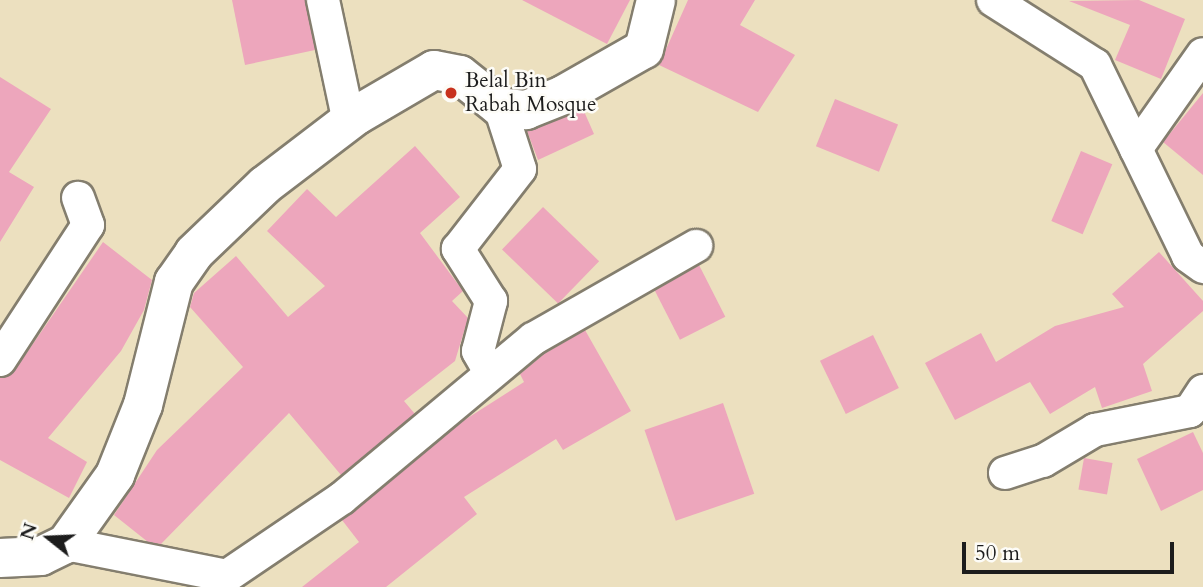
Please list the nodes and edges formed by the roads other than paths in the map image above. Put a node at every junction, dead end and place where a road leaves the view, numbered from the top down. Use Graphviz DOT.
graph roads {
  1 [pos="323,0"];
  2 [pos="656,0"];
  3 [pos="993,0"];
  4 [pos="1203,54"];
  5 [pos="500,107"];
  6 [pos="349,122"];
  7 [pos="1136,149"];
  8 [pos="78,198"];
  9 [pos="696,246"];
  10 [pos="1203,267"];
  11 [pos="0,360"];
  12 [pos="490,372"];
  13 [pos="1203,391"];
  14 [pos="1005,473"];
  15 [pos="66,544"];
  16 [pos="0,558"];
  17 [pos="227,581"];
  1 -- 6 [label="street"];
  2 -- 5 [label="street"];
  3 -- 7 [label="street"];
  4 -- 7 [label="street"];
  5 -- 6 [label="street"];
  5 -- 12 [label="street"];
  6 -- 15 [label="street"];
  7 -- 10 [label="street"];
  8 -- 11 [label="street"];
  9 -- 12 [label="street"];
  12 -- 17 [label="street"];
  13 -- 14 [label="street"];
  15 -- 16 [label="street"];
  15 -- 17 [label="street"];
}
